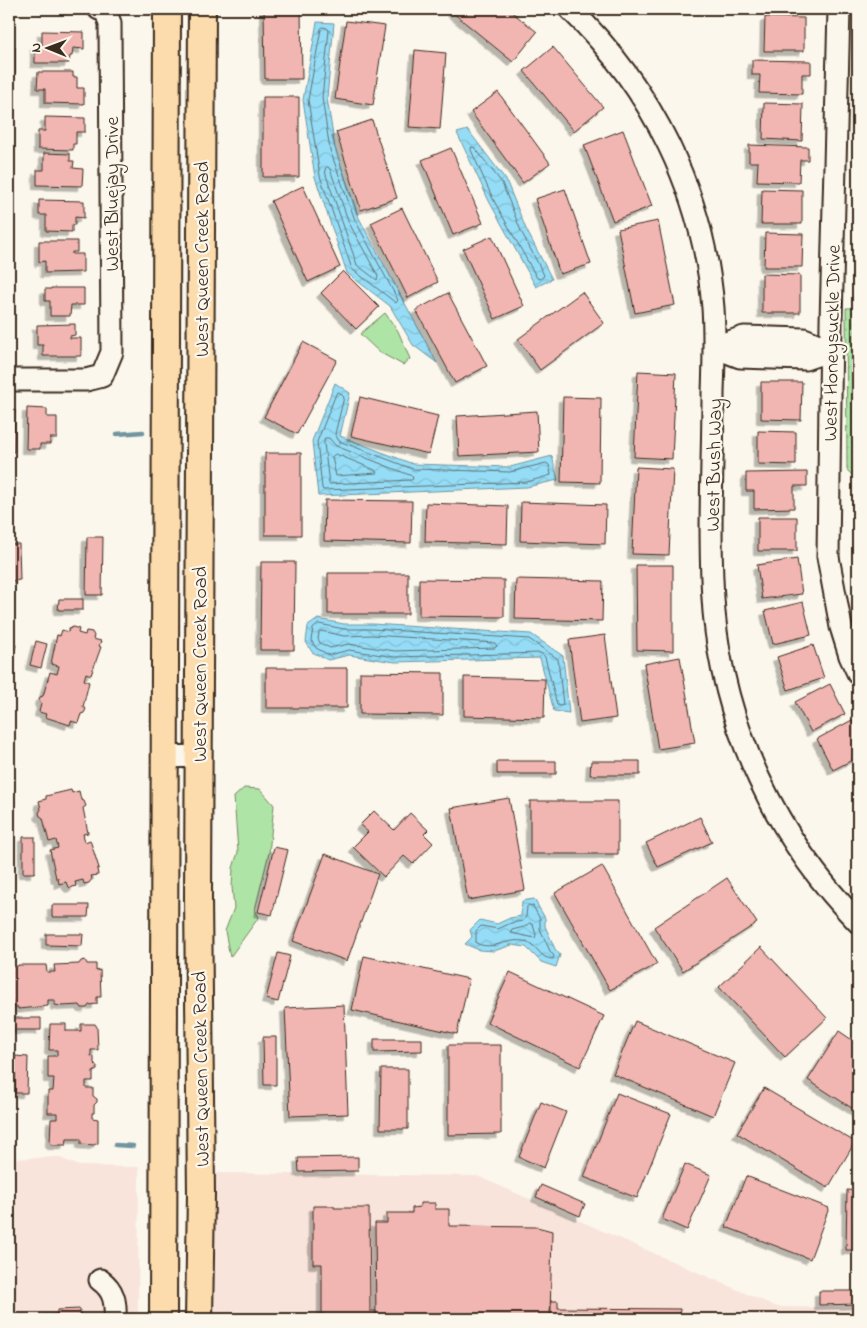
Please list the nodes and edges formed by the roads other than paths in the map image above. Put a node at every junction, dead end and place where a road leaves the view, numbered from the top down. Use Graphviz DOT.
graph roads {
  1 [pos="167,9"];
  2 [pos="202,9"];
  3 [pos="570,9"];
  4 [pos="839,9"];
  5 [pos="102,10"];
  6 [pos="714,347"];
  7 [pos="831,350"];
  8 [pos="9,380"];
  9 [pos="858,673"];
  10 [pos="199,756"];
  11 [pos="166,757"];
  12 [pos="858,922"];
  13 [pos="163,1232"];
  14 [pos="100,1280"];
  15 [pos="115,1319"];
  16 [pos="163,1319"];
  17 [pos="177,1319"];
  18 [pos="199,1319"];
  1 -- 11 [label="main road, West Queen Creek Road"];
  2 -- 10 [label="main road, West Queen Creek Road"];
  3 -- 6 [label="street, West Bush Way"];
  4 -- 7 [label="street, West Honeysuckle Drive"];
  5 -- 8 [label="street, West Bluejay Drive"];
  6 -- 7 [label="street"];
  6 -- 12 [label="street, West Bush Way"];
  7 -- 9 [label="street, West Honeysuckle Drive"];
  10 -- 11 [label="street"];
  10 -- 18 [label="main road, West Queen Creek Road"];
  11 -- 13 [label="main road, West Queen Creek Road"];
  13 -- 16 [label="main road, West Queen Creek Road"];
  13 -- 17 [label="main road"];
  14 -- 15 [label="street"];
}
